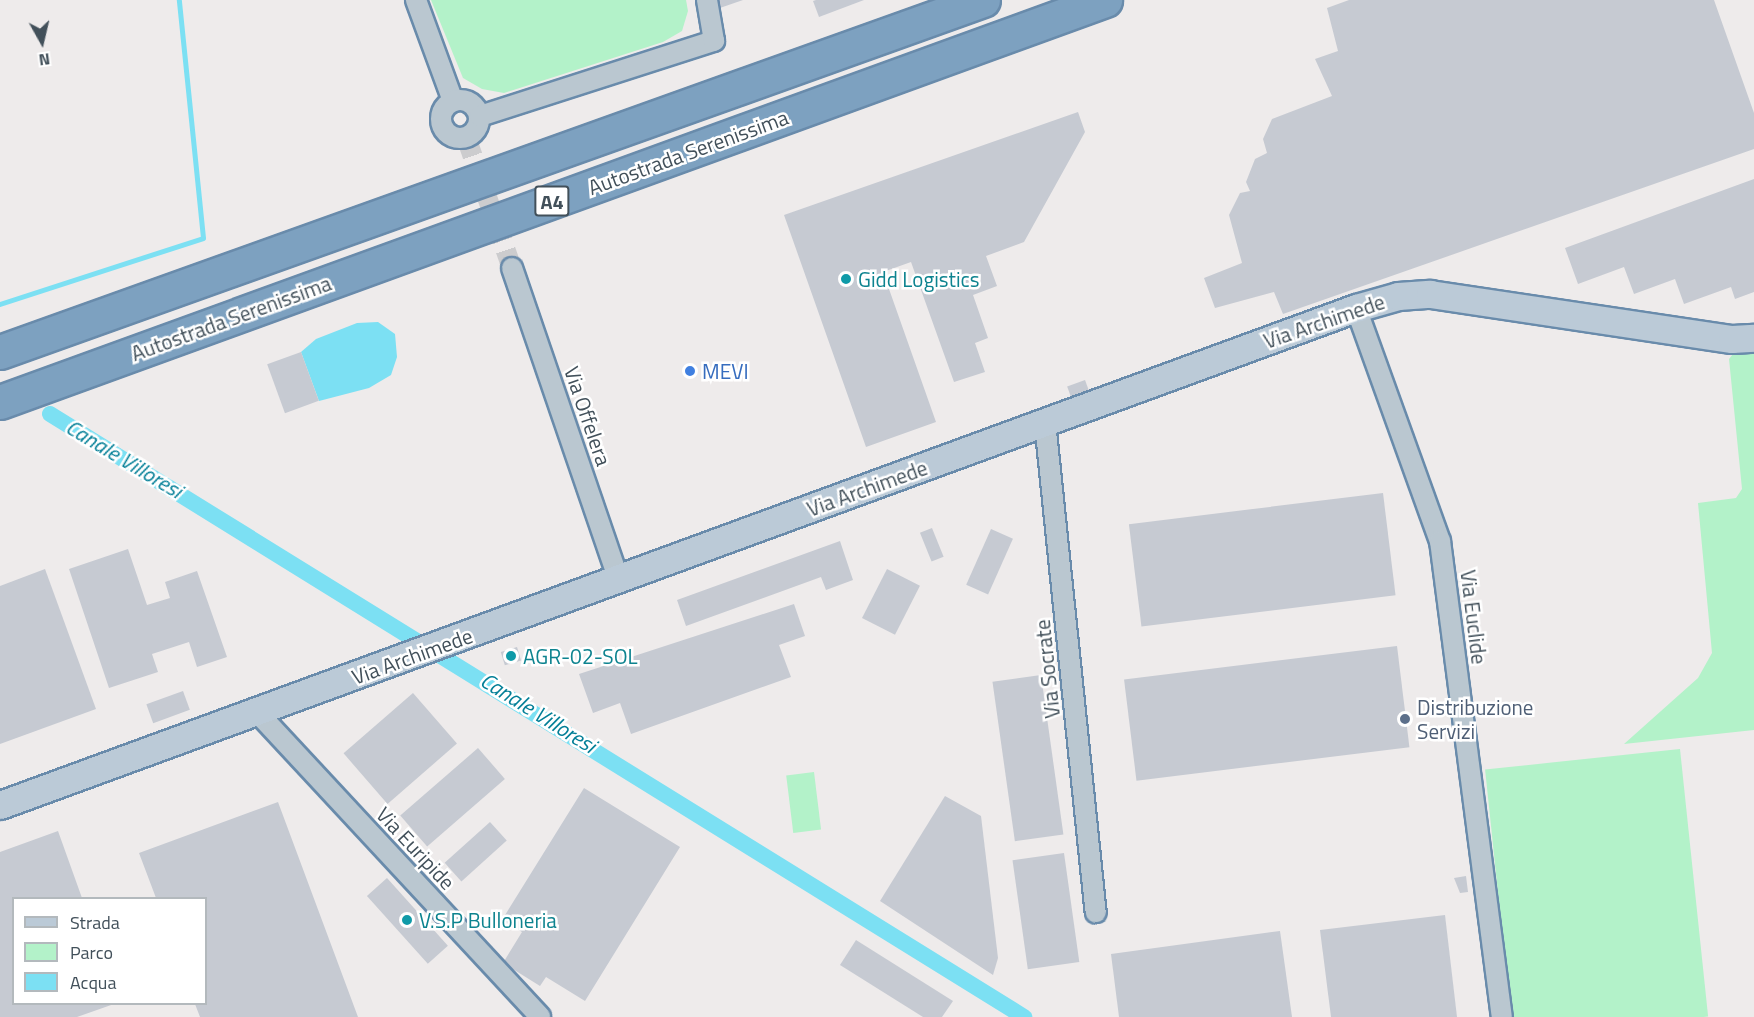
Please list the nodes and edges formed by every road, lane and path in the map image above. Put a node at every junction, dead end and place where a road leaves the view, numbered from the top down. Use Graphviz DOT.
graph roads {
  1 [pos="416,0"];
  2 [pos="707,0"];
  3 [pos="982,0"];
  4 [pos="1105,0"];
  5 [pos="453,101"];
  6 [pos="480,117"];
  7 [pos="512,268"];
  8 [pos="1356,308"];
  9 [pos="1754,338"];
  10 [pos="0,352"];
  11 [pos="0,402"];
  12 [pos="1045,422"];
  13 [pos="619,580"];
  14 [pos="257,712"];
  15 [pos="0,805"];
  16 [pos="1096,912"];
  17 [pos="540,1017"];
  18 [pos="1502,1017"];
  1 -- 5 [label="street"];
  2 -- 6 [label="street"];
  3 -- 10 [label="highway, Autostrada Serenissima / A4"];
  4 -- 11 [label="highway, Autostrada Serenissima / A4"];
  5 -- 6 [label="street"];
  5 -- 6 [label="street"];
  7 -- 13 [label="street, Via Offelera"];
  8 -- 9 [label="street, Via Archimede"];
  8 -- 12 [label="street, Via Archimede"];
  8 -- 18 [label="street, Via Euclide"];
  12 -- 13 [label="street, Via Archimede"];
  12 -- 16 [label="street, Via Socrate"];
  13 -- 14 [label="street, Via Archimede"];
  14 -- 15 [label="street, Via Archimede"];
  14 -- 17 [label="street, Via Euripide"];
}
